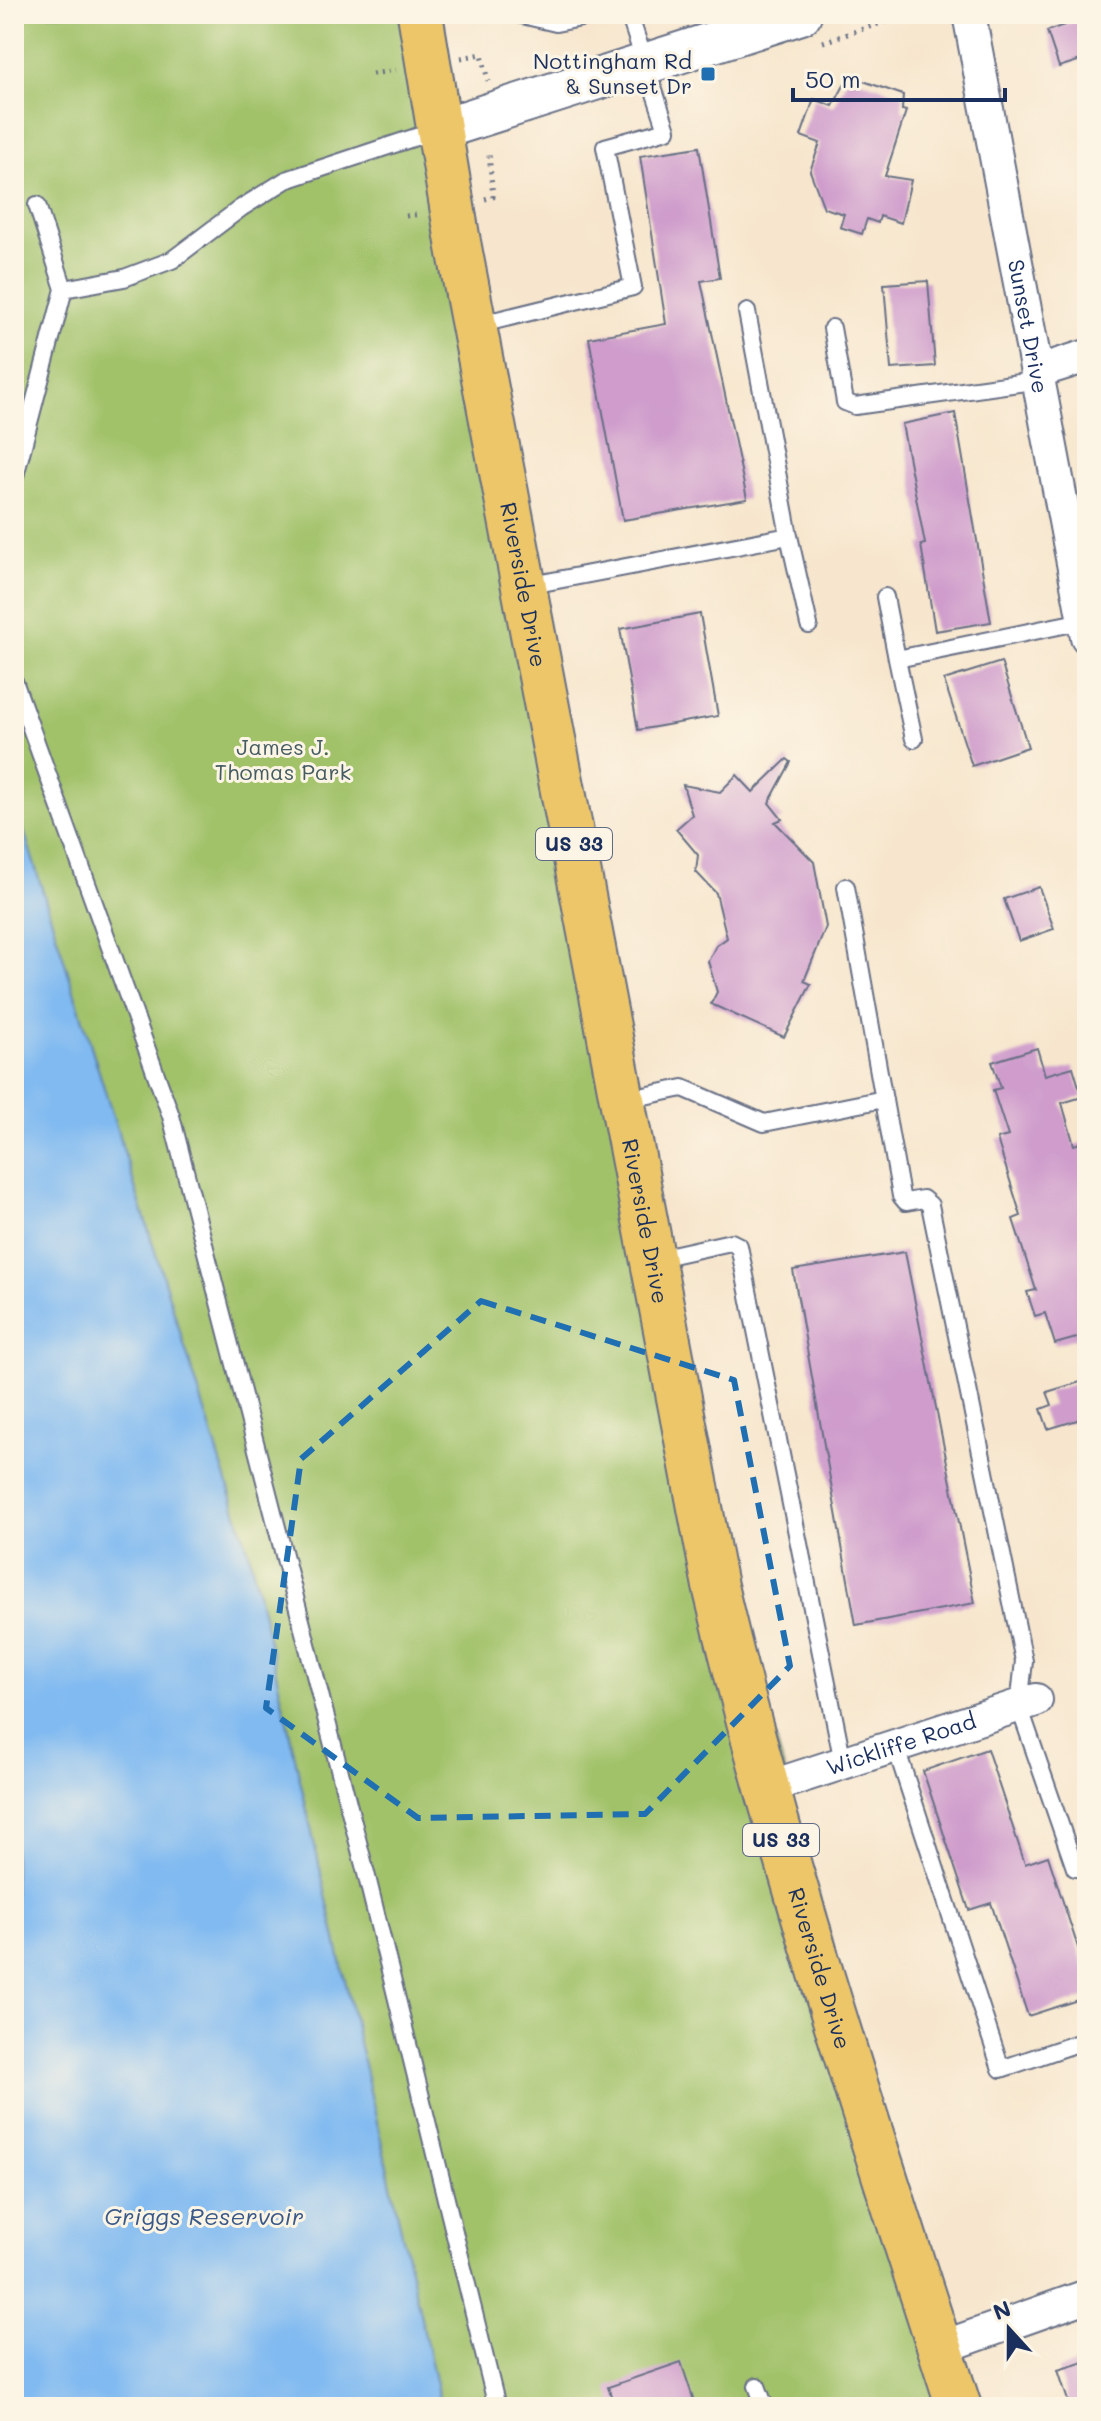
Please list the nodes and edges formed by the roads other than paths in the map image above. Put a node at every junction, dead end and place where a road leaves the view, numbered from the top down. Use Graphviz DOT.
graph roads {
  1 [pos="420,14"];
  2 [pos="518,14"];
  3 [pos="601,14"];
  4 [pos="629,14"];
  5 [pos="801,14"];
  6 [pos="969,14"];
  7 [pos="645,65"];
  8 [pos="441,129"];
  9 [pos="37,205"];
  10 [pos="64,289"];
  11 [pos="747,312"];
  12 [pos="474,326"];
  13 [pos="832,328"];
  14 [pos="1087,356"];
  15 [pos="1039,375"];
  16 [pos="14,480"];
  17 [pos="789,536"];
  18 [pos="524,587"];
  19 [pos="885,597"];
  20 [pos="809,625"];
  21 [pos="1085,629"];
  22 [pos="897,659"];
  23 [pos="14,681"];
  24 [pos="914,739"];
  25 [pos="846,887"];
  26 [pos="884,1099"];
  27 [pos="623,1101"];
  28 [pos="654,1259"];
  29 [pos="1027,1703"];
  30 [pos="895,1745"];
  31 [pos="843,1762"];
  32 [pos="766,1788"];
  33 [pos="1087,1869"];
  34 [pos="1087,2040"];
  35 [pos="1087,2296"];
  36 [pos="940,2348"];
  37 [pos="757,2386"];
  38 [pos="497,2407"];
  39 [pos="765,2407"];
  40 [pos="959,2407"];
  1 -- 8 [label="main road, Riverside Drive / US 33"];
  2 -- 3 [label="lane"];
  4 -- 7 [label="lane"];
  5 -- 7 [label="street"];
  6 -- 15 [label="street, Sunset Drive"];
  7 -- 8 [label="street"];
  7 -- 12 [label="lane"];
  8 -- 10 [label="lane"];
  8 -- 12 [label="main road, Riverside Drive / US 33"];
  9 -- 10 [label="lane"];
  10 -- 16 [label="lane"];
  11 -- 17 [label="lane"];
  12 -- 18 [label="main road, Riverside Drive / US 33"];
  13 -- 15 [label="lane"];
  14 -- 15 [label="street"];
  15 -- 21 [label="street, Sunset Drive"];
  17 -- 18 [label="lane"];
  17 -- 20 [label="lane"];
  18 -- 27 [label="main road, Riverside Drive / US 33"];
  19 -- 22 [label="lane"];
  21 -- 22 [label="lane"];
  22 -- 24 [label="lane"];
  23 -- 38 [label="lane"];
  25 -- 26 [label="lane"];
  26 -- 27 [label="lane"];
  26 -- 29 [label="lane"];
  27 -- 28 [label="main road, Riverside Drive / US 33"];
  28 -- 31 [label="lane"];
  28 -- 32 [label="main road, Riverside Drive / US 33"];
  29 -- 30 [label="street, Wickliffe Road"];
  29 -- 33 [label="lane"];
  30 -- 31 [label="street, Wickliffe Road"];
  30 -- 34 [label="lane"];
  31 -- 32 [label="street, Wickliffe Road"];
  32 -- 36 [label="main road, Riverside Drive / US 33"];
  35 -- 36 [label="street"];
  36 -- 40 [label="main road, Riverside Drive / US 33"];
  37 -- 39 [label="lane"];
}
